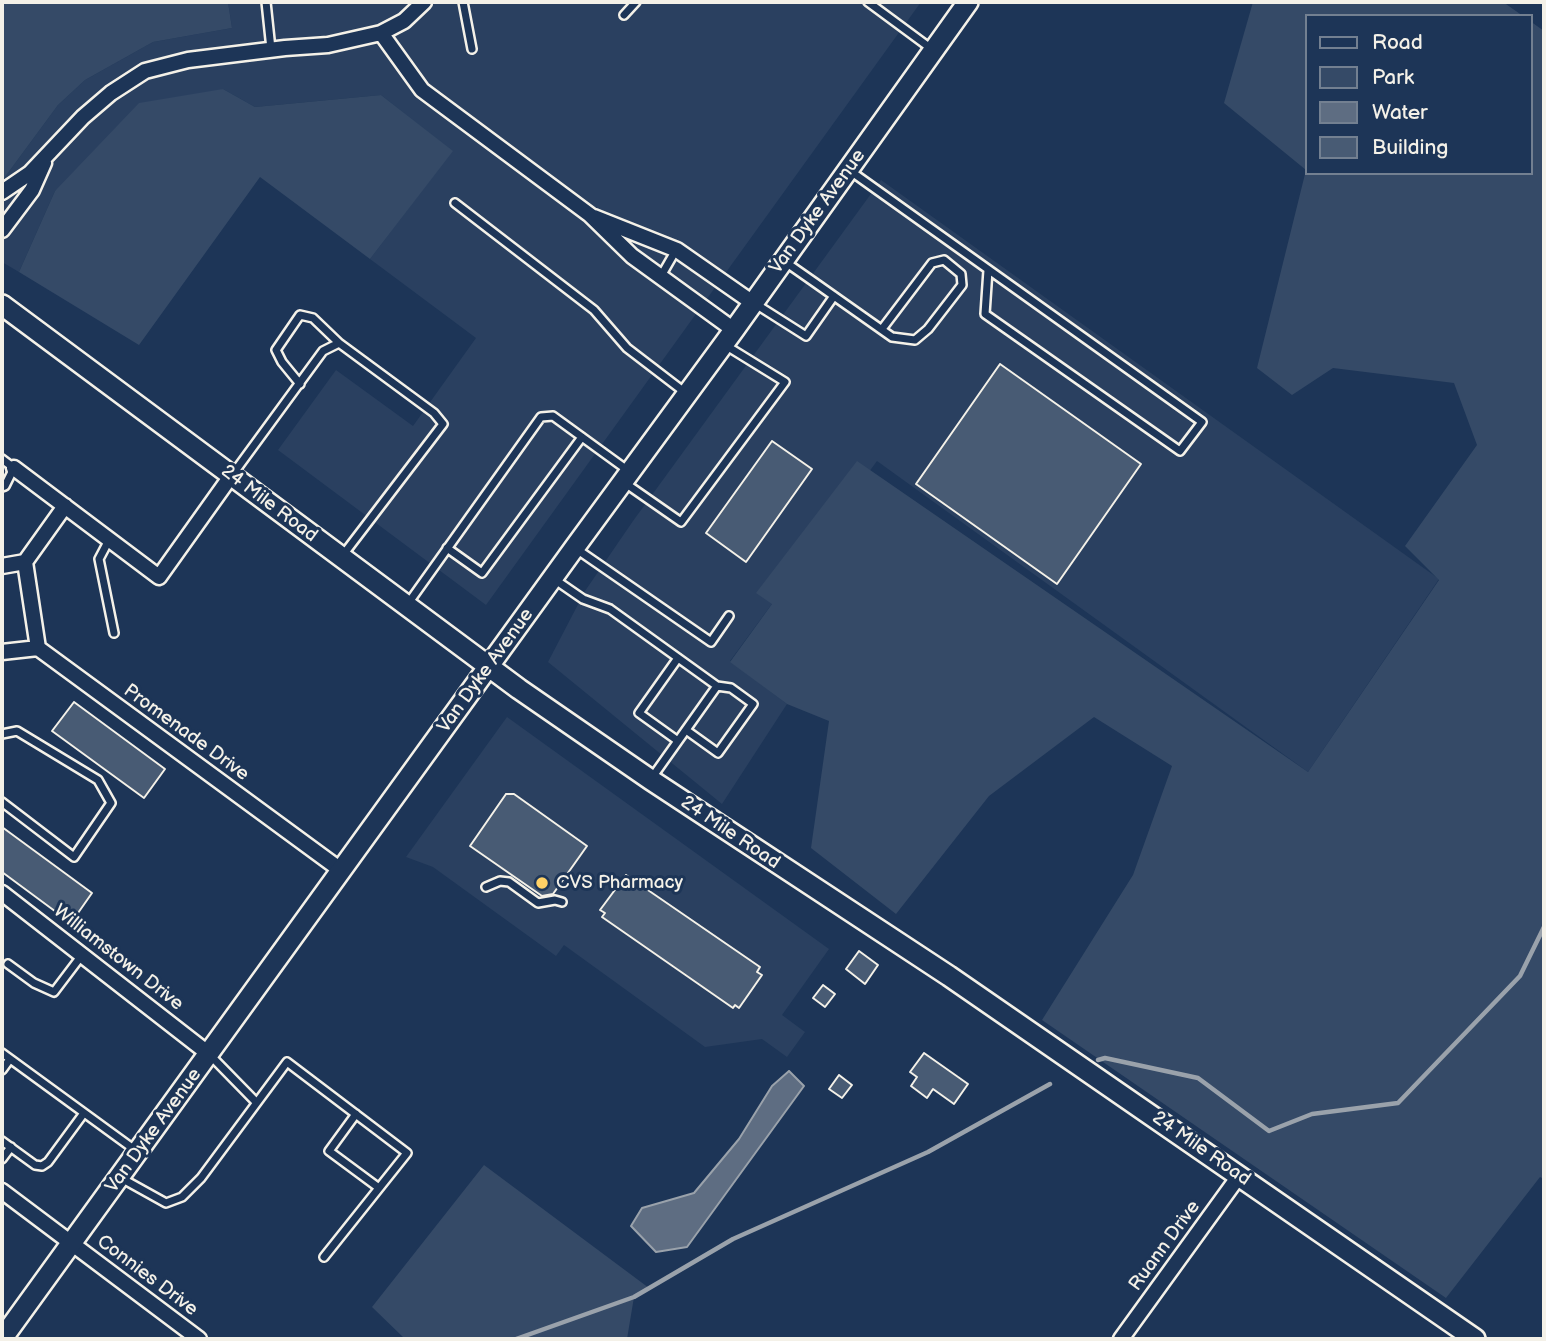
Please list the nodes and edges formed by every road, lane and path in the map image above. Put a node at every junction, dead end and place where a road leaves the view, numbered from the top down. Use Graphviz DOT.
graph roads {
  1 [pos="266,2"];
  2 [pos="424,2"];
  3 [pos="463,2"];
  4 [pos="636,2"];
  5 [pos="868,2"];
  6 [pos="968,2"];
  7 [pos="624,15"];
  8 [pos="381,33"];
  9 [pos="271,49"];
  10 [pos="472,49"];
  11 [pos="934,51"];
  12 [pos="49,152"];
  13 [pos="848,170"];
  14 [pos="2,192"];
  15 [pos="455,203"];
  16 [pos="590,215"];
  17 [pos="2,230"];
  18 [pos="677,250"];
  19 [pos="783,261"];
  20 [pos="988,270"];
  21 [pos="660,276"];
  22 [pos="834,296"];
  23 [pos="753,303"];
  24 [pos="2,305"];
  25 [pos="882,329"];
  26 [pos="729,337"];
  27 [pos="339,343"];
  28 [pos="300,384"];
  29 [pos="688,394"];
  30 [pos="582,437"];
  31 [pos="2,459"];
  32 [pos="14,468"];
  33 [pos="231,476"];
  34 [pos="627,477"];
  35 [pos="2,487"];
  36 [pos="65,506"];
  37 [pos="110,540"];
  38 [pos="575,547"];
  39 [pos="447,548"];
  40 [pos="341,558"];
  41 [pos="25,562"];
  42 [pos="2,566"];
  43 [pos="553,578"];
  44 [pos="406,606"];
  45 [pos="729,615"];
  46 [pos="114,633"];
  47 [pos="38,648"];
  48 [pos="2,652"];
  49 [pos="678,658"];
  50 [pos="489,667"];
  51 [pos="717,686"];
  52 [pos="686,730"];
  53 [pos="2,734"];
  54 [pos="678,741"];
  55 [pos="650,780"];
  56 [pos="2,802"];
  57 [pos="342,871"];
  58 [pos="486,887"];
  59 [pos="2,893"];
  60 [pos="562,902"];
  61 [pos="83,955"];
  62 [pos="8,964"];
  63 [pos="2,1053"];
  64 [pos="209,1054"];
  65 [pos="10,1059"];
  66 [pos="2,1070"];
  67 [pos="256,1101"];
  68 [pos="84,1113"];
  69 [pos="356,1114"];
  70 [pos="2,1141"];
  71 [pos="10,1147"];
  72 [pos="138,1153"];
  73 [pos="2,1159"];
  74 [pos="1239,1176"];
  75 [pos="120,1177"];
  76 [pos="379,1188"];
  77 [pos="2,1191"];
  78 [pos="72,1243"];
  79 [pos="324,1257"];
  80 [pos="5,1327"];
  81 [pos="199,1339"];
  82 [pos="1121,1339"];
  83 [pos="1475,1339"];
  1 -- 9 [label="lane"];
  2 -- 8 [label="street"];
  3 -- 10 [label="lane"];
  4 -- 7 [label="lane"];
  5 -- 11 [label="lane"];
  6 -- 11 [label="street, Van Dyke Avenue"];
  8 -- 9 [label="street"];
  8 -- 16 [label="street"];
  9 -- 12 [label="street"];
  11 -- 13 [label="street, Van Dyke Avenue"];
  12 -- 14 [label="street"];
  12 -- 17 [label="street"];
  13 -- 19 [label="street, Van Dyke Avenue"];
  13 -- 20 [label="lane"];
  15 -- 29 [label="lane"];
  16 -- 18 [label="street"];
  16 -- 21 [label="street"];
  18 -- 21 [label="lane"];
  18 -- 23 [label="street"];
  19 -- 22 [label="lane"];
  19 -- 23 [label="street, Van Dyke Avenue"];
  20 -- 20 [label="lane"];
  21 -- 26 [label="street"];
  22 -- 23 [label="lane"];
  22 -- 25 [label="lane"];
  23 -- 26 [label="street, Van Dyke Avenue"];
  24 -- 33 [label="street, 24 Mile Road"];
  25 -- 25 [label="lane"];
  26 -- 29 [label="street, Van Dyke Avenue"];
  26 -- 34 [label="lane"];
  27 -- 28 [label="lane"];
  27 -- 28 [label="lane"];
  27 -- 40 [label="lane"];
  28 -- 33 [label="lane"];
  29 -- 34 [label="street, Van Dyke Avenue"];
  30 -- 34 [label="lane"];
  30 -- 39 [label="lane"];
  30 -- 39 [label="lane"];
  31 -- 32 [label="lane"];
  32 -- 35 [label="lane"];
  32 -- 36 [label="street"];
  33 -- 37 [label="street"];
  33 -- 40 [label="street, 24 Mile Road"];
  34 -- 38 [label="street, Van Dyke Avenue"];
  36 -- 37 [label="street"];
  36 -- 41 [label="street"];
  37 -- 46 [label="lane"];
  38 -- 43 [label="street, Van Dyke Avenue"];
  38 -- 45 [label="lane"];
  39 -- 44 [label="lane"];
  40 -- 44 [label="street, 24 Mile Road"];
  41 -- 42 [label="street"];
  41 -- 47 [label="street"];
  43 -- 49 [label="lane"];
  43 -- 50 [label="street, Van Dyke Avenue"];
  44 -- 50 [label="street, 24 Mile Road"];
  47 -- 48 [label="street"];
  47 -- 57 [label="street, Promenade Drive"];
  49 -- 51 [label="lane"];
  49 -- 54 [label="lane"];
  50 -- 55 [label="street, 24 Mile Road"];
  50 -- 57 [label="street, Van Dyke Avenue"];
  51 -- 52 [label="lane"];
  51 -- 52 [label="lane"];
  52 -- 54 [label="lane"];
  53 -- 56 [label="lane"];
  54 -- 55 [label="lane"];
  55 -- 74 [label="street, 24 Mile Road"];
  57 -- 64 [label="street, Van Dyke Avenue"];
  58 -- 60 [label="lane"];
  59 -- 61 [label="street, Williamstown Drive"];
  61 -- 62 [label="lane"];
  61 -- 64 [label="street, Williamstown Drive"];
  63 -- 65 [label="lane"];
  64 -- 67 [label="lane"];
  64 -- 72 [label="street, Van Dyke Avenue"];
  65 -- 66 [label="lane"];
  65 -- 68 [label="lane"];
  67 -- 69 [label="lane"];
  67 -- 75 [label="lane"];
  68 -- 71 [label="lane"];
  68 -- 72 [label="lane"];
  69 -- 76 [label="lane"];
  69 -- 76 [label="lane"];
  70 -- 71 [label="lane"];
  71 -- 73 [label="lane"];
  72 -- 75 [label="street, Van Dyke Avenue"];
  74 -- 82 [label="street, Ruann Drive"];
  74 -- 83 [label="street, 24 Mile Road"];
  75 -- 78 [label="street, Van Dyke Avenue"];
  76 -- 79 [label="lane"];
  77 -- 78 [label="street, Connies Drive"];
  78 -- 80 [label="street, Van Dyke Avenue"];
  78 -- 81 [label="street, Connies Drive"];
}
